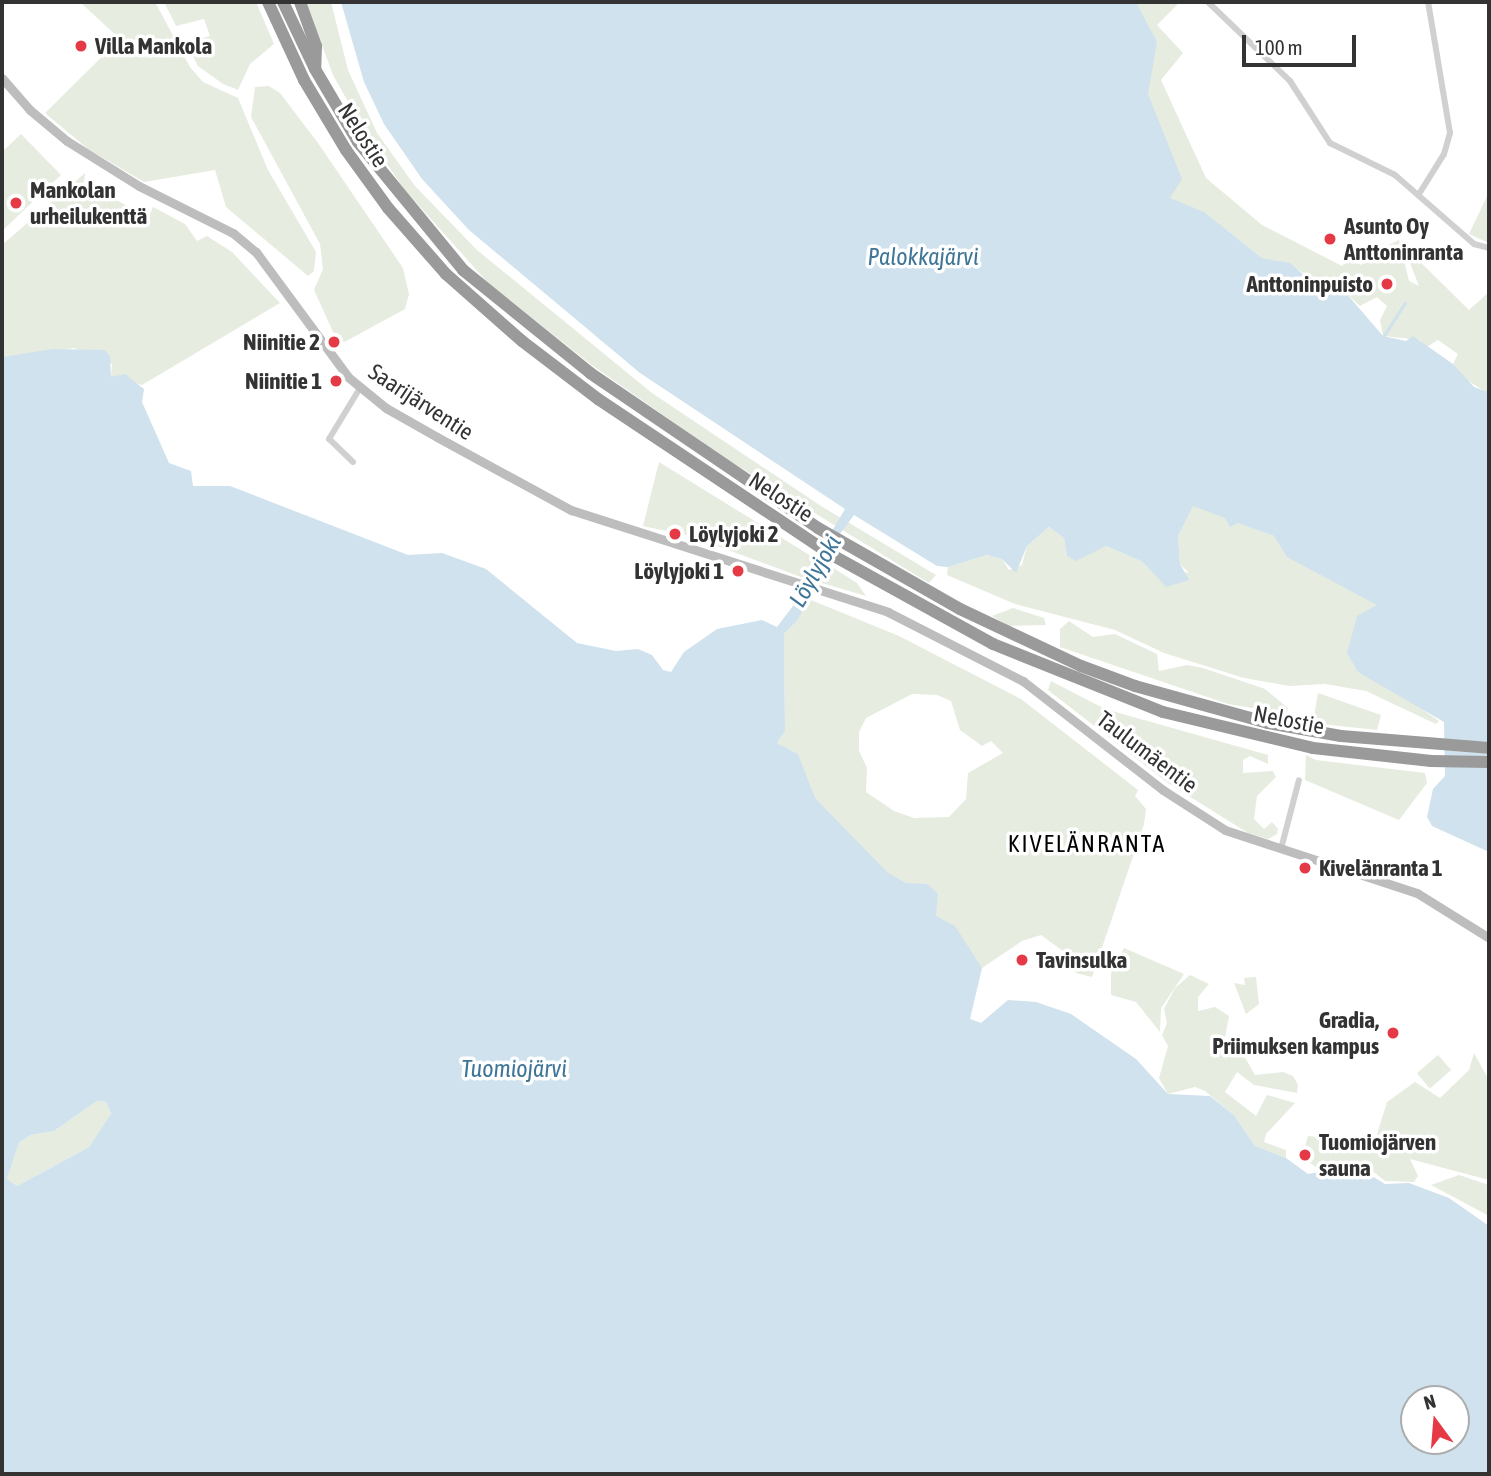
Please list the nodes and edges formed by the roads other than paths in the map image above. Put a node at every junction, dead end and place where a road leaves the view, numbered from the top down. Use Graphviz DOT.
graph roads {
  1 [pos="268,2"];
  2 [pos="283,2"];
  3 [pos="300,2"];
  4 [pos="1208,2"];
  5 [pos="1428,2"];
  6 [pos="315,69"];
  7 [pos="2,78"];
  8 [pos="1419,194"];
  9 [pos="1489,248"];
  10 [pos="360,388"];
  11 [pos="353,462"];
  12 [pos="794,580"];
  13 [pos="1489,748"];
  14 [pos="1489,762"];
  15 [pos="1299,780"];
  16 [pos="1281,849"];
  17 [pos="1489,938"];
  1 -- 14 [label="highway, Nelostie"];
  2 -- 6 [label="highway, Nelostie"];
  3 -- 6 [label="highway"];
  4 -- 8 [label="street"];
  5 -- 8 [label="street"];
  6 -- 13 [label="highway, Nelostie"];
  7 -- 10 [label="main road, Saarijärventie"];
  8 -- 9 [label="street"];
  10 -- 11 [label="street"];
  10 -- 12 [label="main road, Saarijärventie"];
  12 -- 16 [label="main road, Taulumäentie"];
  15 -- 16 [label="street"];
  16 -- 17 [label="main road, Taulumäentie"];
}
